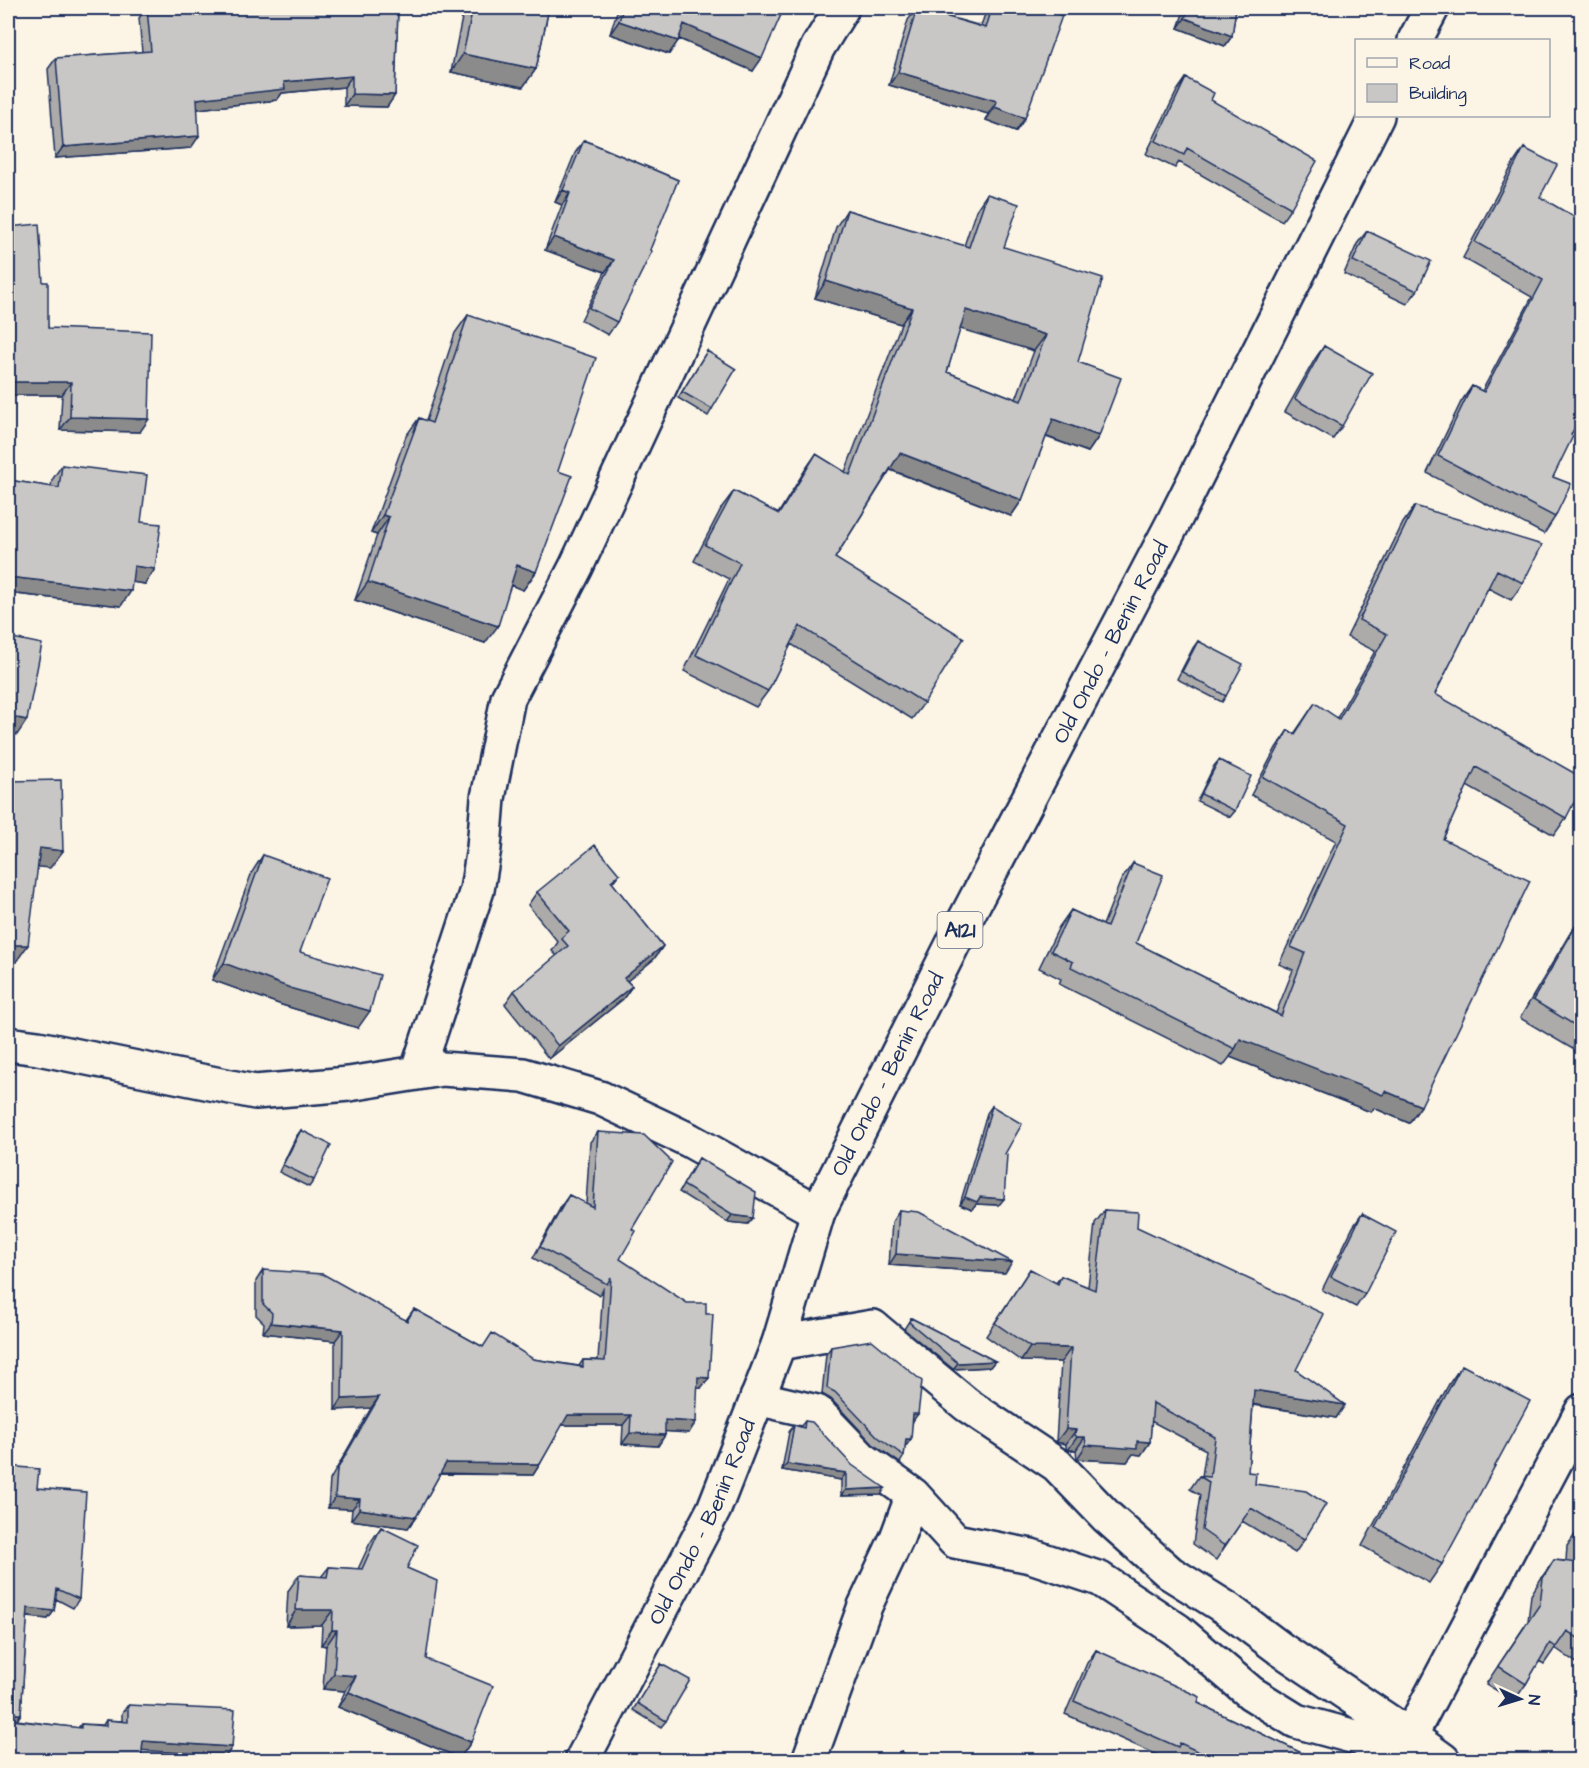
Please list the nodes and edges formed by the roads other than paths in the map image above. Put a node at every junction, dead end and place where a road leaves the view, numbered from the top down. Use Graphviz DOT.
graph roads {
  1 [pos="842,8"];
  2 [pos="1432,8"];
  3 [pos="1416,39"];
  4 [pos="1376,117"];
  5 [pos="8,1044"];
  6 [pos="417,1073"];
  7 [pos="818,1212"];
  8 [pos="779,1343"];
  9 [pos="757,1398"];
  10 [pos="1581,1411"];
  11 [pos="913,1495"];
  12 [pos="1400,1748"];
  13 [pos="582,1761"];
  14 [pos="809,1761"];
  15 [pos="1443,1761"];
  1 -- 6 [label="street"];
  2 -- 3 [label="street"];
  4 -- 7 [label="street, Old Ondo - Benin Road / A121"];
  5 -- 6 [label="street"];
  6 -- 7 [label="street"];
  7 -- 8 [label="street, Old Ondo - Benin Road / A121"];
  8 -- 9 [label="street, Old Ondo - Benin Road / A121"];
  8 -- 12 [label="street"];
  9 -- 11 [label="street"];
  9 -- 13 [label="street, Old Ondo - Benin Road / A121"];
  10 -- 12 [label="street"];
  11 -- 12 [label="street"];
  11 -- 14 [label="street"];
  12 -- 15 [label="street"];
}
